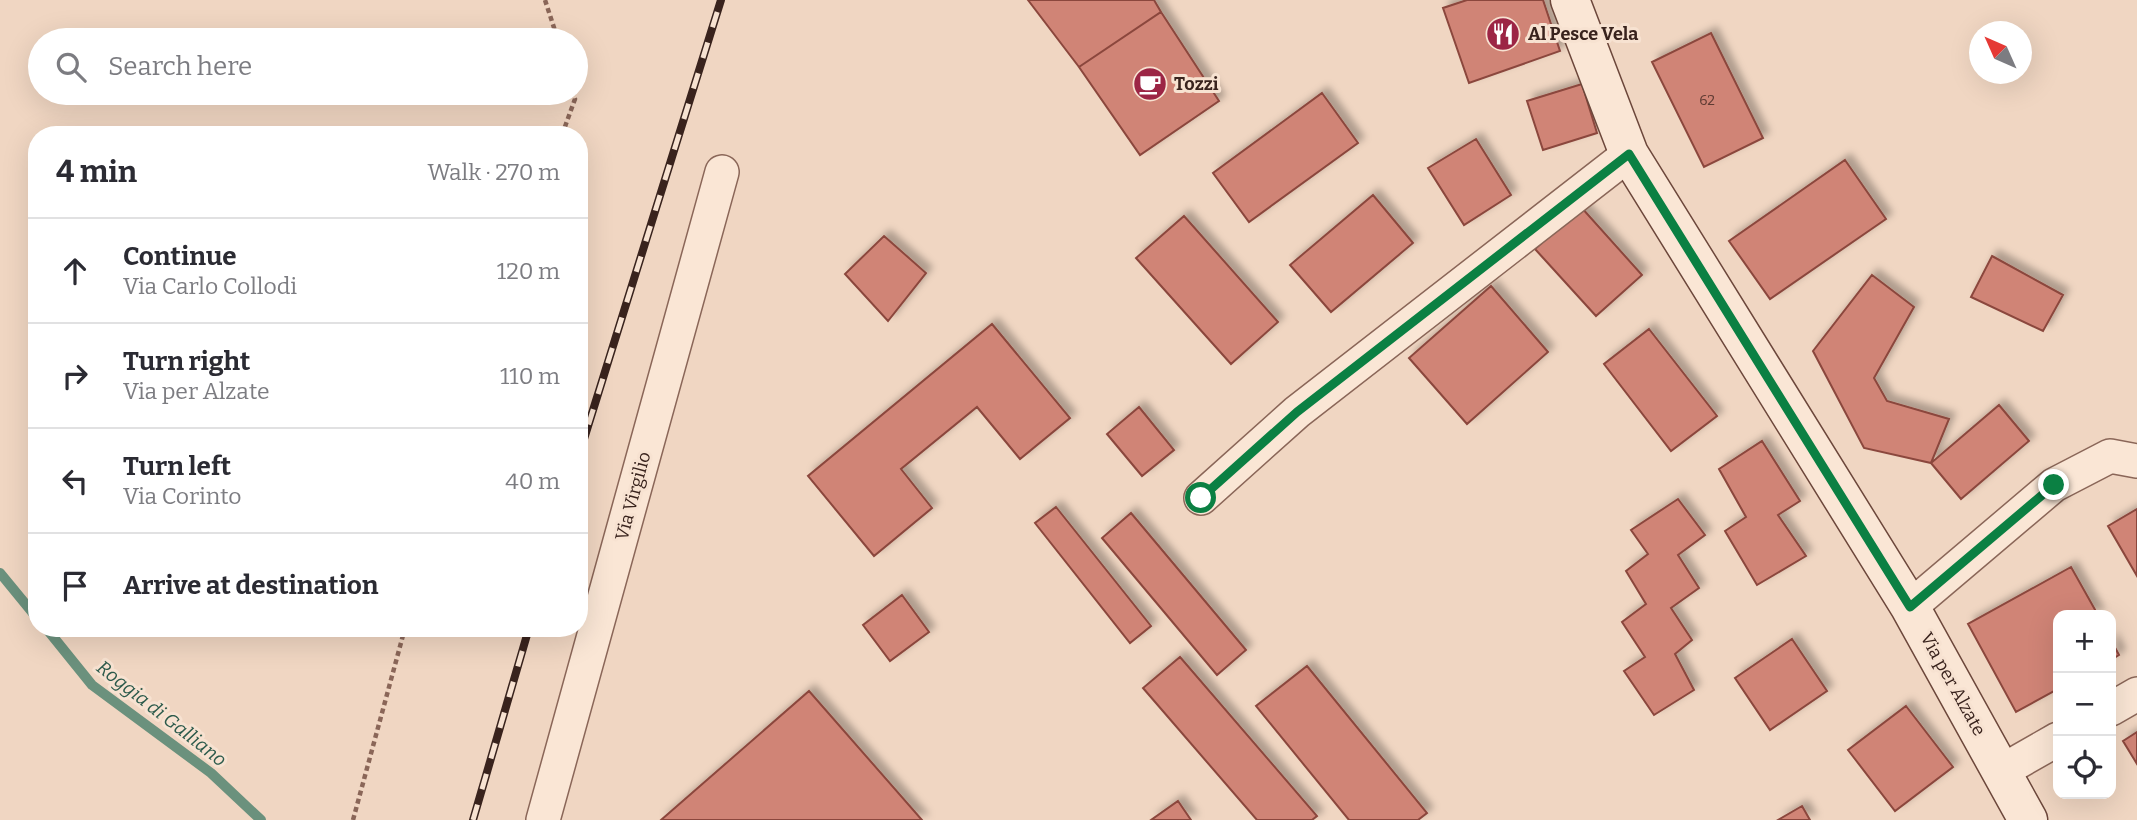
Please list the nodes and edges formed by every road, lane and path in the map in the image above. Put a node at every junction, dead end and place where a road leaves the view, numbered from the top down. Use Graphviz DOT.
graph roads {
  1 [pos="545,0"];
  2 [pos="1570,0"];
  3 [pos="554,28"];
  4 [pos="573,105"];
  5 [pos="565,126"];
  6 [pos="1629,154"];
  7 [pos="722,172"];
  8 [pos="2137,461"];
  9 [pos="1201,498"];
  10 [pos="1910,607"];
  11 [pos="403,637"];
  12 [pos="2137,694"];
  13 [pos="2116,706"];
  14 [pos="2053,742"];
  15 [pos="2002,771"];
  16 [pos="353,820"];
  17 [pos="543,820"];
  18 [pos="2028,820"];
  1 -- 3 [label="path"];
  2 -- 6 [label="street, Via per Alzate"];
  4 -- 5 [label="path"];
  6 -- 9 [label="street"];
  6 -- 10 [label="street, Via per Alzate"];
  7 -- 17 [label="street, Via Virgilio"];
  8 -- 10 [label="street"];
  10 -- 15 [label="street, Via per Alzate"];
  11 -- 16 [label="path"];
  12 -- 13 [label="street"];
  14 -- 15 [label="street"];
  15 -- 18 [label="street, Via per Alzate"];
}
